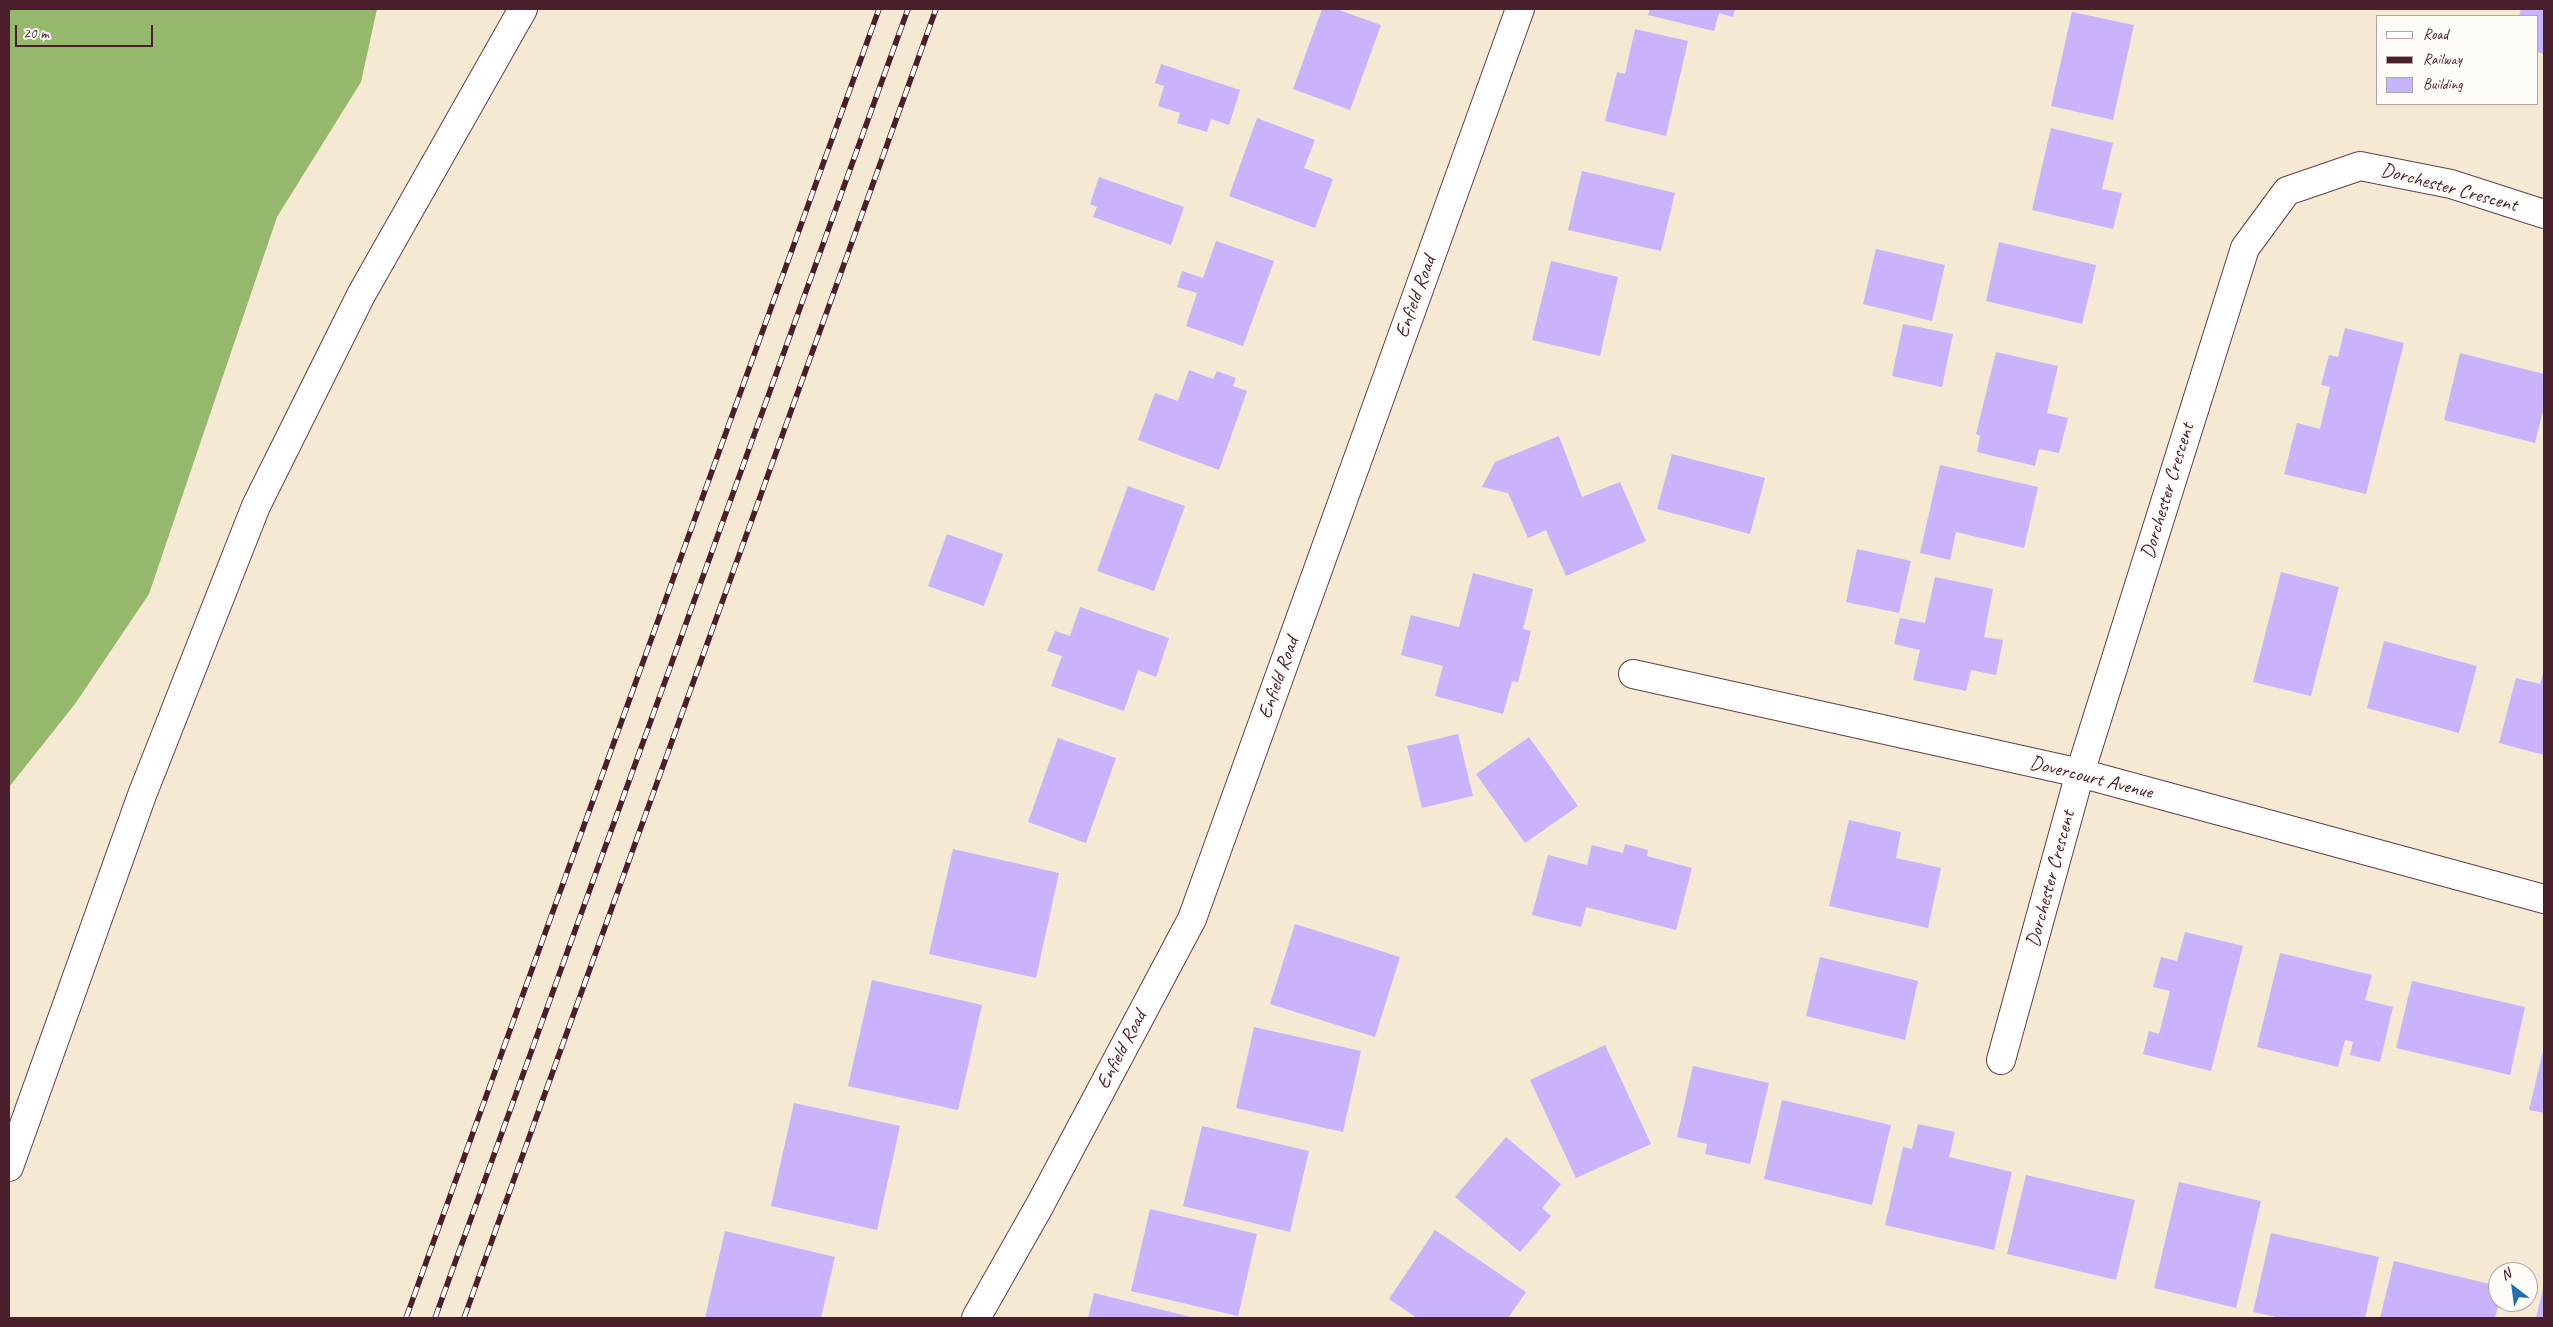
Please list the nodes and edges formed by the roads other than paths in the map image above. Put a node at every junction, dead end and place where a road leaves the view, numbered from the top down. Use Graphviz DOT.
graph roads {
  1 [pos="523,9"];
  2 [pos="1520,9"];
  3 [pos="2544,214"];
  4 [pos="1633,674"];
  5 [pos="2080,773"];
  6 [pos="2544,899"];
  7 [pos="2002,1060"];
  8 [pos="9,1167"];
  9 [pos="976,1318"];
  1 -- 8 [label="street"];
  2 -- 9 [label="street, Enfield Road"];
  3 -- 5 [label="street, Dorchester Crescent"];
  4 -- 5 [label="street, Dovercourt Avenue"];
  5 -- 6 [label="street, Dovercourt Avenue"];
  5 -- 7 [label="street, Dorchester Crescent"];
}
